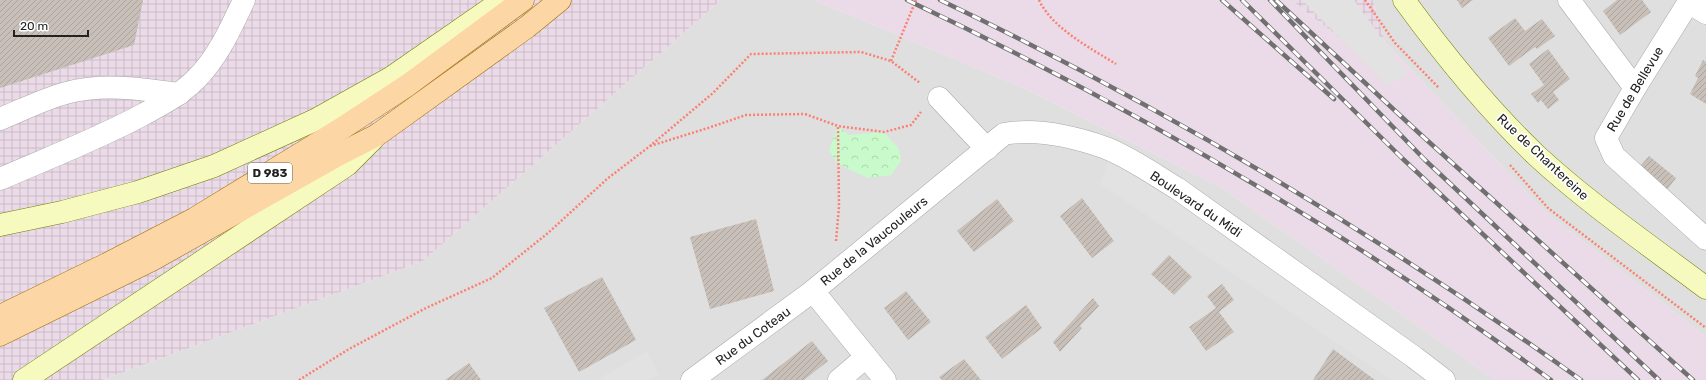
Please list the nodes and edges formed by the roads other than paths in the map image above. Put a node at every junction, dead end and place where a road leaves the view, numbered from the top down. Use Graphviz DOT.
graph roads {
  1 [pos="244,0"];
  2 [pos="503,0"];
  3 [pos="523,0"];
  4 [pos="560,0"];
  5 [pos="1404,0"];
  6 [pos="1570,0"];
  7 [pos="1695,5"];
  8 [pos="1635,88"];
  9 [pos="179,94"];
  10 [pos="939,98"];
  11 [pos="0,119"];
  12 [pos="377,135"];
  13 [pos="987,149"];
  14 [pos="0,179"];
  15 [pos="0,225"];
  16 [pos="1706,239"];
  17 [pos="1706,288"];
  18 [pos="813,291"];
  19 [pos="0,316"];
  20 [pos="0,335"];
  21 [pos="866,357"];
  22 [pos="24,380"];
  23 [pos="692,380"];
  24 [pos="839,380"];
  25 [pos="885,380"];
  26 [pos="1444,380"];
  1 -- 9 [label="street"];
  2 -- 15 [label="main road"];
  3 -- 19 [label="main road, D 983"];
  4 -- 12 [label="main road, D 983"];
  5 -- 17 [label="main road, Rue de Chantereine"];
  6 -- 8 [label="street"];
  7 -- 8 [label="street, Rue de Bellevue"];
  8 -- 16 [label="street, Rue de Bellevue"];
  9 -- 11 [label="street"];
  9 -- 14 [label="street"];
  10 -- 13 [label="street"];
  12 -- 20 [label="main road, D 983"];
  12 -- 22 [label="main road"];
  13 -- 18 [label="street, Rue de la Vaucouleurs"];
  13 -- 26 [label="street, Boulevard du Midi"];
  18 -- 21 [label="street, Rue de la Vaucouleurs"];
  18 -- 23 [label="street, Rue du Coteau"];
  21 -- 24 [label="street"];
  21 -- 25 [label="street, Rue de la Vaucouleurs"];
}
